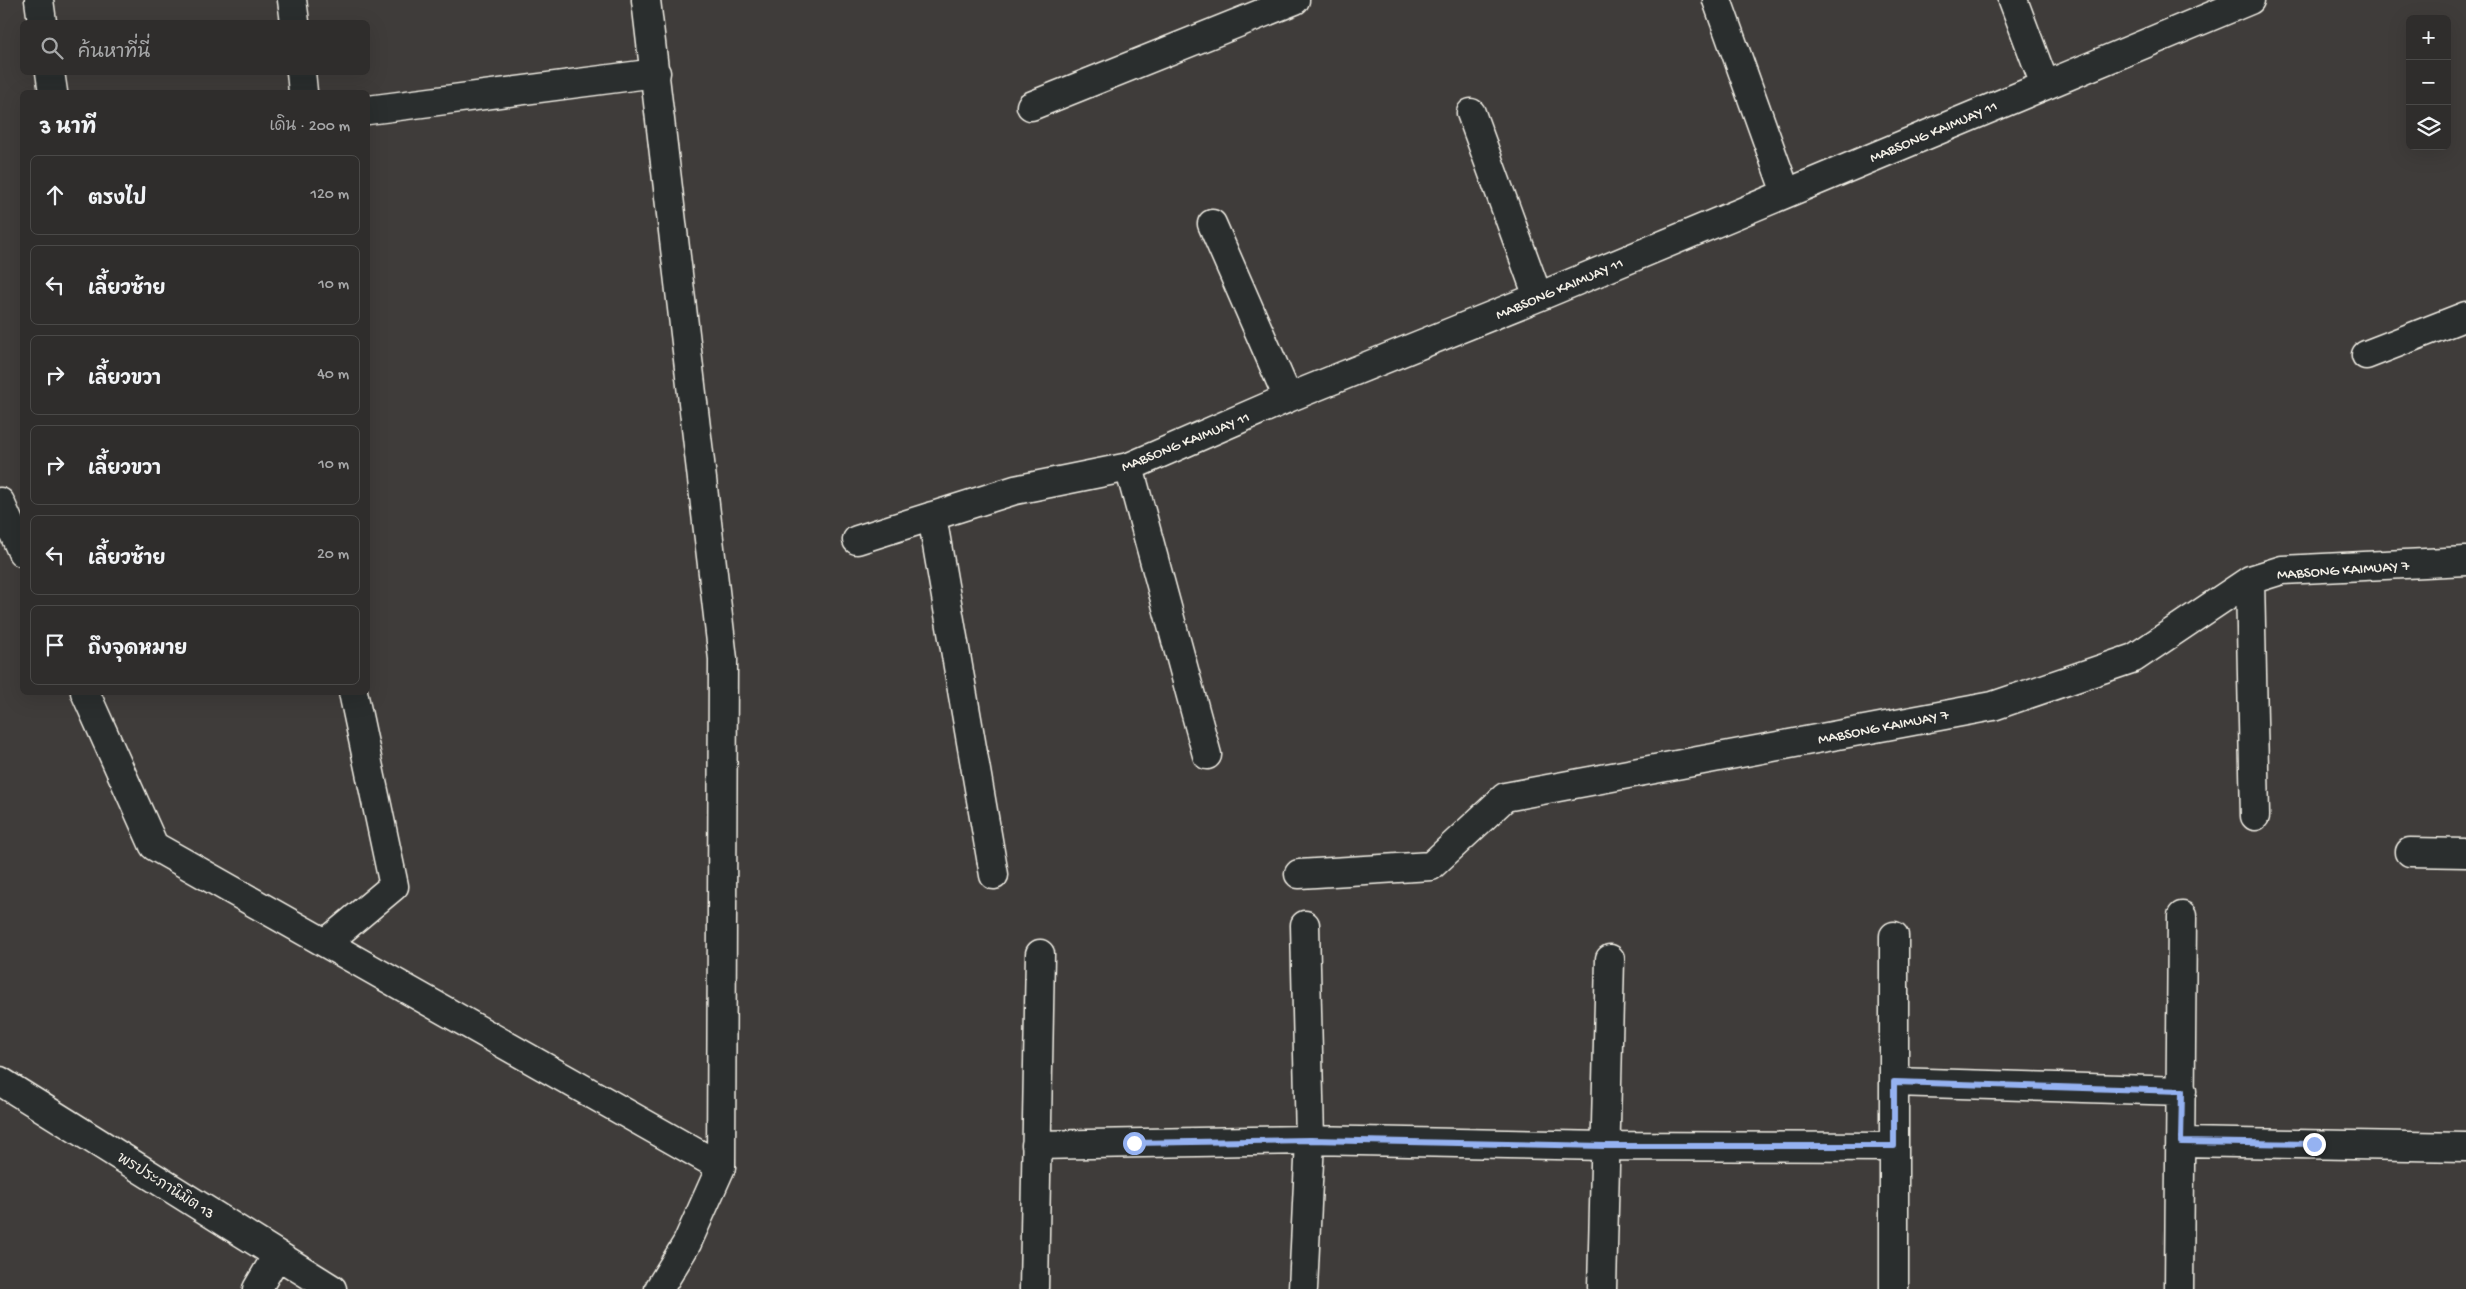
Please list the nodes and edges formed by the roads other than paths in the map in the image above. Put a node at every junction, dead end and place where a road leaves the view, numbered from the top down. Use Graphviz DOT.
graph roads {
  1 [pos="39,0"];
  2 [pos="292,0"];
  3 [pos="646,0"];
  4 [pos="1295,0"];
  5 [pos="1717,0"];
  6 [pos="2013,0"];
  7 [pos="2250,0"];
  8 [pos="42,20"];
  9 [pos="294,20"];
  10 [pos="656,73"];
  11 [pos="50,75"];
  12 [pos="301,75"];
  13 [pos="2045,85"];
  14 [pos="53,90"];
  15 [pos="303,90"];
  16 [pos="1031,106"];
  17 [pos="370,110"];
  18 [pos="1471,114"];
  19 [pos="1786,193"];
  20 [pos="1212,224"];
  21 [pos="1538,297"];
  22 [pos="2466,316"];
  23 [pos="2366,355"];
  24 [pos="1288,398"];
  25 [pos="1129,468"];
  26 [pos="0,502"];
  27 [pos="932,516"];
  28 [pos="857,540"];
  29 [pos="20,547"];
  30 [pos="2466,561"];
  31 [pos="2250,580"];
  32 [pos="86,695"];
  33 [pos="354,695"];
  34 [pos="1207,755"];
  35 [pos="2255,816"];
  36 [pos="2410,852"];
  37 [pos="2466,853"];
  38 [pos="1299,874"];
  39 [pos="994,875"];
  40 [pos="2182,916"];
  41 [pos="1305,925"];
  42 [pos="1894,936"];
  43 [pos="326,943"];
  44 [pos="1040,954"];
  45 [pos="1610,959"];
  46 [pos="0,1081"];
  47 [pos="1894,1082"];
  48 [pos="2182,1091"];
  49 [pos="1310,1140"];
  50 [pos="2181,1142"];
  51 [pos="1036,1145"];
  52 [pos="1605,1146"];
  53 [pos="1894,1146"];
  54 [pos="2466,1147"];
  55 [pos="721,1167"];
  56 [pos="277,1255"];
  57 [pos="329,1288"];
  58 [pos="257,1289"];
  59 [pos="660,1289"];
  60 [pos="1034,1289"];
  61 [pos="1303,1289"];
  62 [pos="1602,1289"];
  63 [pos="1894,1289"];
  64 [pos="2179,1289"];
  1 -- 8 [label="street"];
  2 -- 9 [label="street"];
  3 -- 10 [label="street"];
  4 -- 16 [label="street"];
  5 -- 19 [label="street"];
  6 -- 13 [label="street"];
  7 -- 13 [label="street, MABSONG KAIMUAY 11"];
  10 -- 17 [label="street"];
  10 -- 55 [label="street"];
  11 -- 14 [label="street"];
  12 -- 15 [label="street"];
  13 -- 19 [label="street, MABSONG KAIMUAY 11"];
  18 -- 21 [label="street"];
  19 -- 21 [label="street, MABSONG KAIMUAY 11"];
  20 -- 24 [label="street"];
  21 -- 24 [label="street, MABSONG KAIMUAY 11"];
  22 -- 23 [label="street"];
  24 -- 25 [label="street, MABSONG KAIMUAY 11"];
  25 -- 27 [label="street, MABSONG KAIMUAY 11"];
  25 -- 34 [label="street"];
  26 -- 29 [label="street"];
  27 -- 28 [label="street, MABSONG KAIMUAY 11"];
  27 -- 39 [label="street"];
  30 -- 31 [label="street, MABSONG KAIMUAY 7"];
  31 -- 35 [label="street"];
  31 -- 38 [label="street, MABSONG KAIMUAY 7"];
  32 -- 43 [label="street"];
  33 -- 43 [label="street"];
  36 -- 37 [label="street"];
  40 -- 48 [label="street"];
  41 -- 49 [label="street"];
  42 -- 47 [label="street"];
  43 -- 55 [label="street"];
  44 -- 51 [label="street"];
  45 -- 52 [label="street"];
  46 -- 56 [label="street, พรประภานิมิต 13"];
  47 -- 48 [label="street"];
  47 -- 53 [label="street"];
  48 -- 50 [label="street"];
  49 -- 51 [label="street"];
  49 -- 52 [label="street"];
  49 -- 61 [label="street"];
  50 -- 54 [label="street"];
  50 -- 64 [label="street"];
  51 -- 60 [label="street"];
  52 -- 53 [label="street"];
  52 -- 62 [label="street"];
  53 -- 63 [label="street"];
  55 -- 59 [label="street"];
  56 -- 57 [label="street, พรประภานิมิต 13"];
  56 -- 58 [label="street"];
}
